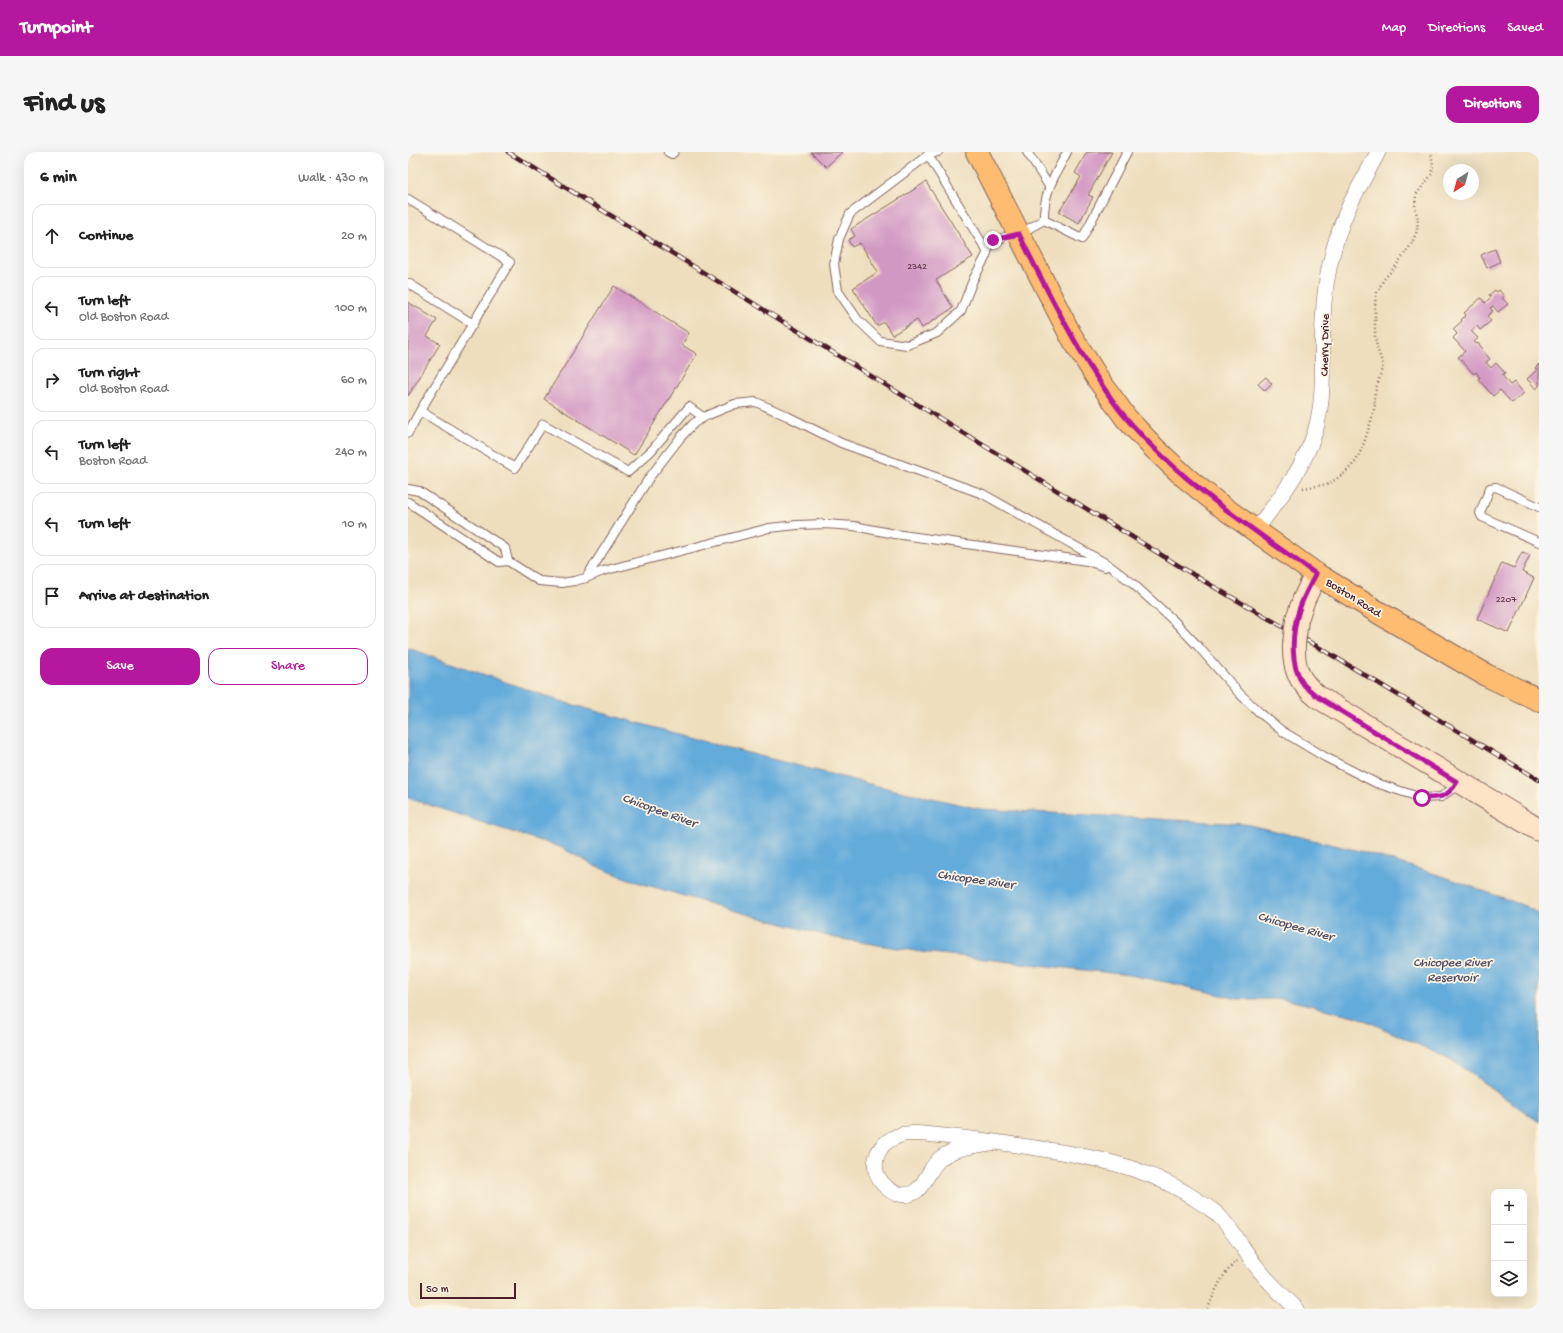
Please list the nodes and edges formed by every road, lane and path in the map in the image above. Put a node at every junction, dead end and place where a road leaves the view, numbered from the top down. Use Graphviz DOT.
graph roads {
  1 [pos="668,152"];
  2 [pos="674,152"];
  3 [pos="938,152"];
  4 [pos="977,152"];
  5 [pos="1027,152"];
  6 [pos="1067,152"];
  7 [pos="1127,152"];
  8 [pos="1378,152"];
  9 [pos="1431,152"];
  10 [pos="929,153"];
  11 [pos="1049,186"];
  12 [pos="408,199"];
  13 [pos="1044,220"];
  14 [pos="1019,234"];
  15 [pos="987,251"];
  16 [pos="408,283"];
  17 [pos="473,324"];
  18 [pos="420,411"];
  19 [pos="704,417"];
  20 [pos="408,433"];
  21 [pos="1287,488"];
  22 [pos="408,489"];
  23 [pos="408,502"];
  24 [pos="1539,507"];
  25 [pos="1255,531"];
  26 [pos="1539,542"];
  27 [pos="508,561"];
  28 [pos="1116,570"];
  29 [pos="1316,574"];
  30 [pos="586,578"];
  31 [pos="1539,700"];
  32 [pos="1457,782"];
  33 [pos="1539,830"];
  34 [pos="996,1142"];
  35 [pos="1247,1253"];
  36 [pos="1208,1309"];
  37 [pos="1297,1309"];
  1 -- 2 [label="lane"];
  3 -- 10 [label="lane"];
  4 -- 14 [label="main road, Boston Road"];
  5 -- 11 [label="lane"];
  6 -- 11 [label="lane"];
  7 -- 13 [label="lane"];
  8 -- 21 [label="street, Cherry Drive"];
  9 -- 21 [label="path"];
  10 -- 15 [label="lane"];
  10 -- 15 [label="lane"];
  11 -- 13 [label="lane"];
  12 -- 17 [label="lane"];
  13 -- 14 [label="lane"];
  14 -- 15 [label="lane"];
  14 -- 25 [label="main road, Boston Road"];
  16 -- 17 [label="lane"];
  17 -- 18 [label="lane"];
  18 -- 19 [label="lane"];
  18 -- 20 [label="lane"];
  19 -- 28 [label="lane"];
  19 -- 30 [label="lane"];
  21 -- 25 [label="street, Cherry Drive"];
  22 -- 27 [label="lane"];
  23 -- 27 [label="lane"];
  24 -- 26 [label="lane"];
  25 -- 29 [label="main road, Boston Road"];
  27 -- 30 [label="lane"];
  28 -- 30 [label="lane"];
  28 -- 32 [label="lane"];
  29 -- 31 [label="main road, Boston Road"];
  29 -- 32 [label="street, bridge"];
  32 -- 33 [label="street"];
  34 -- 34 [label="street"];
  34 -- 35 [label="street"];
  35 -- 36 [label="path"];
  35 -- 37 [label="street"];
}
